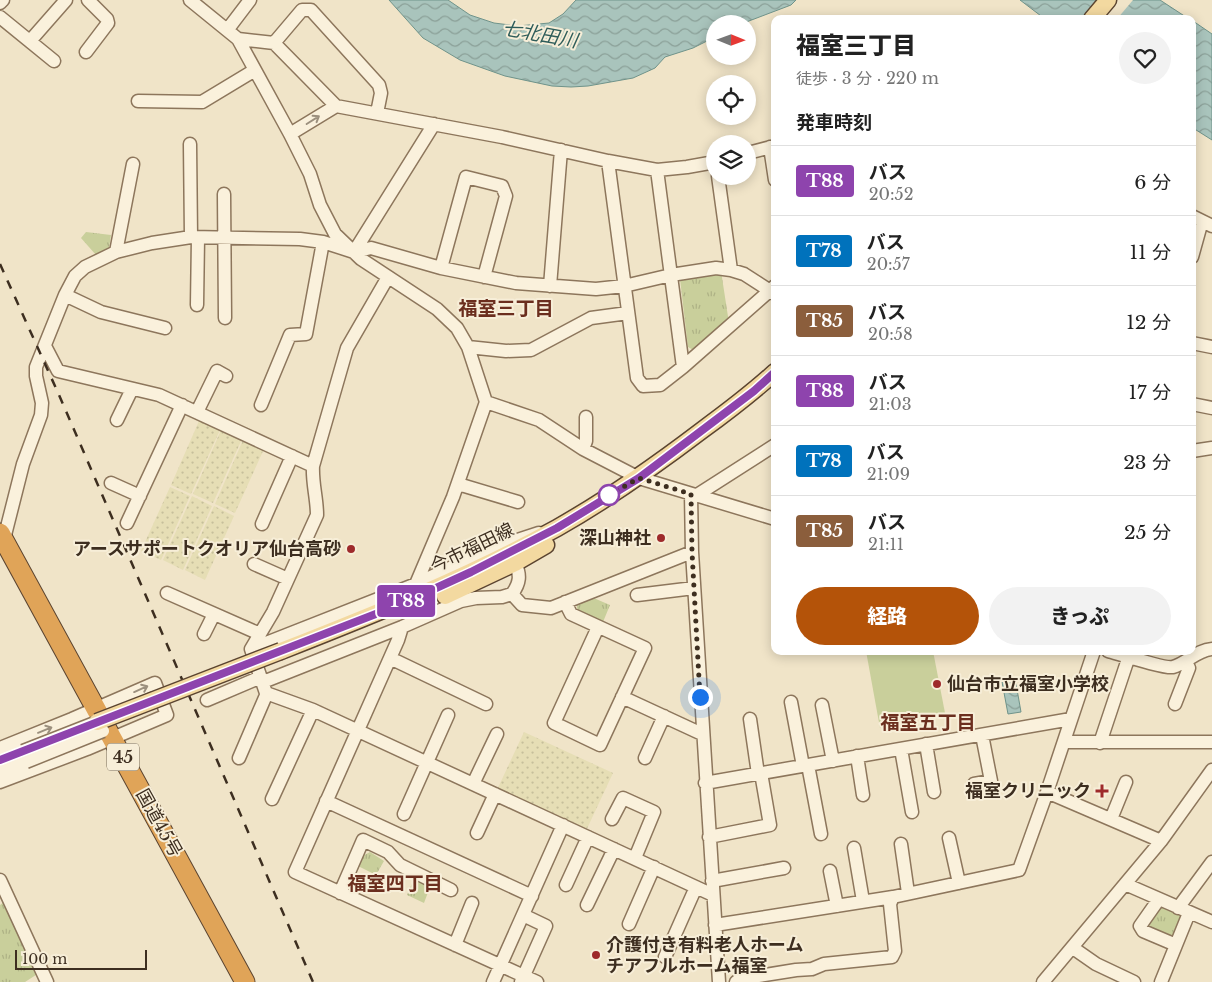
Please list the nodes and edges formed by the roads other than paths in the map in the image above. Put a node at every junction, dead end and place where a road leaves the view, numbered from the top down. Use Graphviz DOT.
graph roads {
  1 [pos="3,0"];
  2 [pos="66,0"];
  3 [pos="88,0"];
  4 [pos="250,0"];
  5 [pos="1108,0"];
  6 [pos="1122,0"];
  7 [pos="195,2"];
  8 [pos="0,3"];
  9 [pos="1095,15"];
  10 [pos="1109,15"];
  11 [pos="0,17"];
  12 [pos="228,29"];
  13 [pos="238,39"];
  14 [pos="30,41"];
  15 [pos="274,43"];
  16 [pos="86,52"];
  17 [pos="54,61"];
  18 [pos="255,70"];
  19 [pos="138,101"];
  20 [pos="336,106"];
  21 [pos="377,113"];
  22 [pos="434,124"];
  23 [pos="290,134"];
  24 [pos="190,144"];
  25 [pos="771,147"];
  26 [pos="561,150"];
  27 [pos="756,151"];
  28 [pos="608,161"];
  29 [pos="133,164"];
  30 [pos="706,164"];
  31 [pos="657,170"];
  32 [pos="719,185"];
  33 [pos="224,194"];
  34 [pos="1202,221"];
  35 [pos="195,238"];
  36 [pos="225,239"];
  37 [pos="323,242"];
  38 [pos="1196,243"];
  39 [pos="116,252"];
  40 [pos="354,252"];
  41 [pos="441,268"];
  42 [pos="732,270"];
  43 [pos="671,275"];
  44 [pos="388,277"];
  45 [pos="484,277"];
  46 [pos="550,286"];
  47 [pos="624,286"];
  48 [pos="771,290"];
  49 [pos="771,293"];
  50 [pos="65,294"];
  51 [pos="198,305"];
  52 [pos="628,313"];
  53 [pos="225,318"];
  54 [pos="165,328"];
  55 [pos="1196,344"];
  56 [pos="45,346"];
  57 [pos="468,347"];
  58 [pos="1212,347"];
  59 [pos="683,367"];
  60 [pos="226,376"];
  61 [pos="771,376"];
  62 [pos="132,389"];
  63 [pos="771,389"];
  64 [pos="486,402"];
  65 [pos="182,405"];
  66 [pos="261,405"];
  67 [pos="1196,405"];
  68 [pos="1212,408"];
  69 [pos="197,412"];
  70 [pos="586,417"];
  71 [pos="117,420"];
  72 [pos="771,447"];
  73 [pos="1212,448"];
  74 [pos="583,449"];
  75 [pos="1196,450"];
  76 [pos="292,456"];
  77 [pos="313,466"];
  78 [pos="645,480"];
  79 [pos="111,483"];
  80 [pos="458,484"];
  81 [pos="694,494"];
  82 [pos="140,496"];
  83 [pos="518,502"];
  84 [pos="771,518"];
  85 [pos="127,523"];
  86 [pos="262,524"];
  87 [pos="557,528"];
  88 [pos="1,542"];
  89 [pos="692,552"];
  90 [pos="515,563"];
  91 [pos="254,564"];
  92 [pos="288,579"];
  93 [pos="416,584"];
  94 [pos="694,588"];
  95 [pos="167,593"];
  96 [pos="512,594"];
  97 [pos="637,595"];
  98 [pos="566,602"];
  99 [pos="214,614"];
  100 [pos="402,627"];
  101 [pos="598,627"];
  102 [pos="204,634"];
  103 [pos="260,634"];
  104 [pos="252,649"];
  105 [pos="1212,649"];
  106 [pos="1196,654"];
  107 [pos="282,655"];
  108 [pos="1093,655"];
  109 [pos="1125,655"];
  110 [pos="1195,655"];
  111 [pos="1129,656"];
  112 [pos="390,658"];
  113 [pos="1186,662"];
  114 [pos="264,684"];
  115 [pos="622,697"];
  116 [pos="208,700"];
  117 [pos="791,702"];
  118 [pos="486,704"];
  119 [pos="1175,704"];
  120 [pos="822,705"];
  121 [pos="313,710"];
  122 [pos="448,715"];
  123 [pos="664,716"];
  124 [pos="750,719"];
  125 [pos="1071,719"];
  126 [pos="100,726"];
  127 [pos="358,731"];
  128 [pos="497,734"];
  129 [pos="702,734"];
  130 [pos="982,734"];
  131 [pos="1064,742"];
  132 [pos="1212,742"];
  133 [pos="1100,743"];
  134 [pos="926,744"];
  135 [pos="0,748"];
  136 [pos="901,749"];
  137 [pos="25,756"];
  138 [pos="857,756"];
  139 [pos="240,758"];
  140 [pos="645,758"];
  141 [pos="0,760"];
  142 [pos="833,760"];
  143 [pos="427,762"];
  144 [pos="805,765"];
  145 [pos="1212,770"];
  146 [pos="0,772"];
  147 [pos="760,773"];
  148 [pos="0,782"];
  149 [pos="1126,782"];
  150 [pos="705,783"];
  151 [pos="473,784"];
  152 [pos="974,784"];
  153 [pos="934,792"];
  154 [pos="1047,792"];
  155 [pos="495,794"];
  156 [pos="864,795"];
  157 [pos="272,799"];
  158 [pos="326,801"];
  159 [pos="912,812"];
  160 [pos="404,814"];
  161 [pos="612,819"];
  162 [pos="1111,819"];
  163 [pos="563,825"];
  164 [pos="477,833"];
  165 [pos="821,834"];
  166 [pos="588,837"];
  167 [pos="709,837"];
  168 [pos="949,838"];
  169 [pos="1161,841"];
  170 [pos="901,844"];
  171 [pos="854,848"];
  172 [pos="614,849"];
  173 [pos="635,858"];
  174 [pos="1212,862"];
  175 [pos="654,867"];
  176 [pos="784,868"];
  177 [pos="830,870"];
  178 [pos="0,880"];
  179 [pos="959,883"];
  180 [pos="1125,884"];
  181 [pos="566,885"];
  182 [pos="696,886"];
  183 [pos="713,888"];
  184 [pos="451,890"];
  185 [pos="340,893"];
  186 [pos="908,894"];
  187 [pos="3,895"];
  188 [pos="532,896"];
  189 [pos="893,897"];
  190 [pos="1159,899"];
  191 [pos="863,902"];
  192 [pos="472,903"];
  193 [pos="587,905"];
  194 [pos="837,906"];
  195 [pos="1184,911"];
  196 [pos="523,915"];
  197 [pos="1212,922"];
  198 [pos="629,924"];
  199 [pos="715,925"];
  200 [pos="455,945"];
  201 [pos="1176,945"];
  202 [pos="1073,948"];
  203 [pos="665,956"];
  204 [pos="500,966"];
  205 [pos="522,979"];
  206 [pos="47,982"];
  207 [pos="231,982"];
  208 [pos="245,982"];
  209 [pos="493,982"];
  210 [pos="537,982"];
  211 [pos="719,982"];
  212 [pos="736,982"];
  213 [pos="1043,982"];
  214 [pos="1134,982"];
  215 [pos="1161,982"];
  1 -- 8 [label="street"];
  2 -- 14 [label="street"];
  3 -- 16 [label="street"];
  4 -- 12 [label="street"];
  5 -- 9 [label="main road"];
  6 -- 10 [label="main road"];
  7 -- 12 [label="street"];
  11 -- 14 [label="street"];
  12 -- 13 [label="street"];
  13 -- 15 [label="street"];
  13 -- 18 [label="street"];
  14 -- 17 [label="street"];
  15 -- 20 [label="street"];
  15 -- 21 [label="street"];
  18 -- 19 [label="street"];
  18 -- 23 [label="street"];
  20 -- 21 [label="street"];
  23 -- 20 [label="street, one-way"];
  21 -- 22 [label="street"];
  22 -- 26 [label="street"];
  22 -- 40 [label="street"];
  23 -- 40 [label="street"];
  24 -- 35 [label="street"];
  25 -- 27 [label="street"];
  26 -- 28 [label="street"];
  26 -- 46 [label="street"];
  28 -- 31 [label="street"];
  28 -- 47 [label="street"];
  29 -- 39 [label="street"];
  30 -- 31 [label="street"];
  31 -- 43 [label="street"];
  32 -- 42 [label="street"];
  33 -- 36 [label="street"];
  34 -- 38 [label="street"];
  35 -- 36 [label="street"];
  35 -- 39 [label="street"];
  35 -- 51 [label="street"];
  36 -- 37 [label="street"];
  36 -- 53 [label="street"];
  37 -- 40 [label="street"];
  37 -- 66 [label="street"];
  39 -- 50 [label="street"];
  40 -- 41 [label="street"];
  40 -- 44 [label="street"];
  41 -- 45 [label="street"];
  41 -- 45 [label="street"];
  42 -- 43 [label="street"];
  42 -- 48 [label="street"];
  43 -- 47 [label="street"];
  43 -- 59 [label="street"];
  44 -- 57 [label="street"];
  44 -- 77 [label="street"];
  45 -- 46 [label="street"];
  46 -- 47 [label="street"];
  47 -- 52 [label="street"];
  49 -- 59 [label="street"];
  50 -- 54 [label="street"];
  50 -- 56 [label="street"];
  52 -- 57 [label="street"];
  52 -- 59 [label="street"];
  55 -- 58 [label="street"];
  56 -- 62 [label="street"];
  56 -- 88 [label="street"];
  57 -- 64 [label="street"];
  60 -- 69 [label="street"];
  61 -- 78 [label="main road, 今市福田線"];
  62 -- 65 [label="street"];
  62 -- 71 [label="street"];
  63 -- 78 [label="main road, 今市福田線"];
  64 -- 74 [label="street"];
  64 -- 80 [label="street"];
  65 -- 69 [label="street"];
  65 -- 82 [label="street"];
  67 -- 68 [label="street"];
  69 -- 76 [label="street"];
  70 -- 74 [label="street"];
  72 -- 81 [label="street"];
  73 -- 75 [label="street"];
  74 -- 78 [label="street"];
  76 -- 77 [label="street"];
  76 -- 86 [label="street"];
  77 -- 92 [label="street"];
  78 -- 81 [label="street"];
  78 -- 87 [label="main road, 今市福田線"];
  78 -- 90 [label="main road, 今市福田線"];
  79 -- 82 [label="street"];
  80 -- 83 [label="street"];
  80 -- 93 [label="street"];
  81 -- 84 [label="street"];
  81 -- 89 [label="street"];
  82 -- 85 [label="street"];
  87 -- 93 [label="street"];
  87 -- 107 [label="main road, 今市福田線"];
  88 -- 126 [label="highway, 国道45号 / 45"];
  89 -- 94 [label="street"];
  89 -- 98 [label="street"];
  90 -- 96 [label="street"];
  90 -- 107 [label="main road, 今市福田線"];
  91 -- 92 [label="street"];
  92 -- 103 [label="street"];
  93 -- 104 [label="street"];
  94 -- 97 [label="street"];
  94 -- 129 [label="street"];
  95 -- 99 [label="street"];
  96 -- 98 [label="street"];
  96 -- 100 [label="street"];
  98 -- 101 [label="street"];
  99 -- 102 [label="street"];
  99 -- 103 [label="street"];
  100 -- 112 [label="street"];
  100 -- 114 [label="street"];
  101 -- 115 [label="street"];
  101 -- 115 [label="street"];
  103 -- 104 [label="street"];
  104 -- 114 [label="street"];
  105 -- 106 [label="street"];
  107 -- 126 [label="main road, 今市福田線, bridge"];
  108 -- 125 [label="street"];
  109 -- 111 [label="street"];
  110 -- 113 [label="street"];
  111 -- 113 [label="street"];
  111 -- 133 [label="street"];
  112 -- 118 [label="street"];
  112 -- 127 [label="street"];
  113 -- 119 [label="street"];
  114 -- 116 [label="street"];
  114 -- 121 [label="street"];
  114 -- 139 [label="street"];
  115 -- 123 [label="street"];
  117 -- 144 [label="street"];
  120 -- 142 [label="street"];
  121 -- 127 [label="street"];
  121 -- 157 [label="street"];
  122 -- 143 [label="street"];
  123 -- 129 [label="street"];
  123 -- 140 [label="street"];
  124 -- 147 [label="street"];
  125 -- 130 [label="street"];
  125 -- 131 [label="street"];
  126 -- 126 [label="street, one-way"];
  135 -- 126 [label="street, one-way"];
  126 -- 137 [label="street, bridge"];
  126 -- 148 [label="street"];
  126 -- 207 [label="highway, 国道45号 / 45"];
  126 -- 208 [label="highway, 国道45号 / 45"];
  127 -- 143 [label="street"];
  127 -- 158 [label="street"];
  128 -- 151 [label="street"];
  129 -- 150 [label="street"];
  130 -- 134 [label="street"];
  130 -- 152 [label="street"];
  131 -- 133 [label="street"];
  131 -- 154 [label="street"];
  132 -- 133 [label="street"];
  134 -- 136 [label="street"];
  134 -- 153 [label="street"];
  136 -- 138 [label="street"];
  136 -- 159 [label="street"];
  137 -- 141 [label="street"];
  137 -- 146 [label="street"];
  138 -- 142 [label="street"];
  138 -- 156 [label="street"];
  142 -- 144 [label="street"];
  143 -- 151 [label="street"];
  143 -- 160 [label="street"];
  144 -- 147 [label="street"];
  144 -- 165 [label="street"];
  145 -- 169 [label="street"];
  147 -- 150 [label="street"];
  147 -- 167 [label="street"];
  149 -- 162 [label="street"];
  150 -- 167 [label="street"];
  151 -- 155 [label="street"];
  154 -- 162 [label="street"];
  154 -- 179 [label="street"];
  155 -- 163 [label="street"];
  155 -- 164 [label="street"];
  158 -- 185 [label="street"];
  158 -- 188 [label="street"];
  161 -- 173 [label="street"];
  162 -- 169 [label="street"];
  163 -- 166 [label="street"];
  163 -- 188 [label="street"];
  166 -- 172 [label="street"];
  166 -- 181 [label="street"];
  167 -- 183 [label="street"];
  168 -- 179 [label="street"];
  169 -- 180 [label="street"];
  170 -- 186 [label="street"];
  171 -- 191 [label="street"];
  172 -- 173 [label="street"];
  172 -- 193 [label="street"];
  173 -- 175 [label="street"];
  174 -- 195 [label="street"];
  175 -- 182 [label="street"];
  175 -- 198 [label="street"];
  176 -- 183 [label="street"];
  177 -- 194 [label="street"];
  178 -- 187 [label="street"];
  179 -- 186 [label="street"];
  180 -- 190 [label="street"];
  180 -- 202 [label="street"];
  182 -- 183 [label="street"];
  182 -- 203 [label="street"];
  183 -- 199 [label="street"];
  184 -- 185 [label="street"];
  185 -- 200 [label="street"];
  186 -- 189 [label="street"];
  187 -- 206 [label="street"];
  188 -- 196 [label="street"];
  189 -- 191 [label="street"];
  189 -- 212 [label="street"];
  190 -- 195 [label="street"];
  190 -- 201 [label="street"];
  191 -- 194 [label="street"];
  192 -- 200 [label="street"];
  194 -- 199 [label="street"];
  195 -- 197 [label="street"];
  195 -- 201 [label="street"];
  196 -- 204 [label="street"];
  196 -- 205 [label="street"];
  199 -- 211 [label="street"];
  200 -- 204 [label="street"];
  201 -- 215 [label="street"];
  202 -- 213 [label="street"];
  202 -- 214 [label="street"];
  204 -- 205 [label="street"];
  204 -- 209 [label="street"];
  205 -- 210 [label="street"];
}
